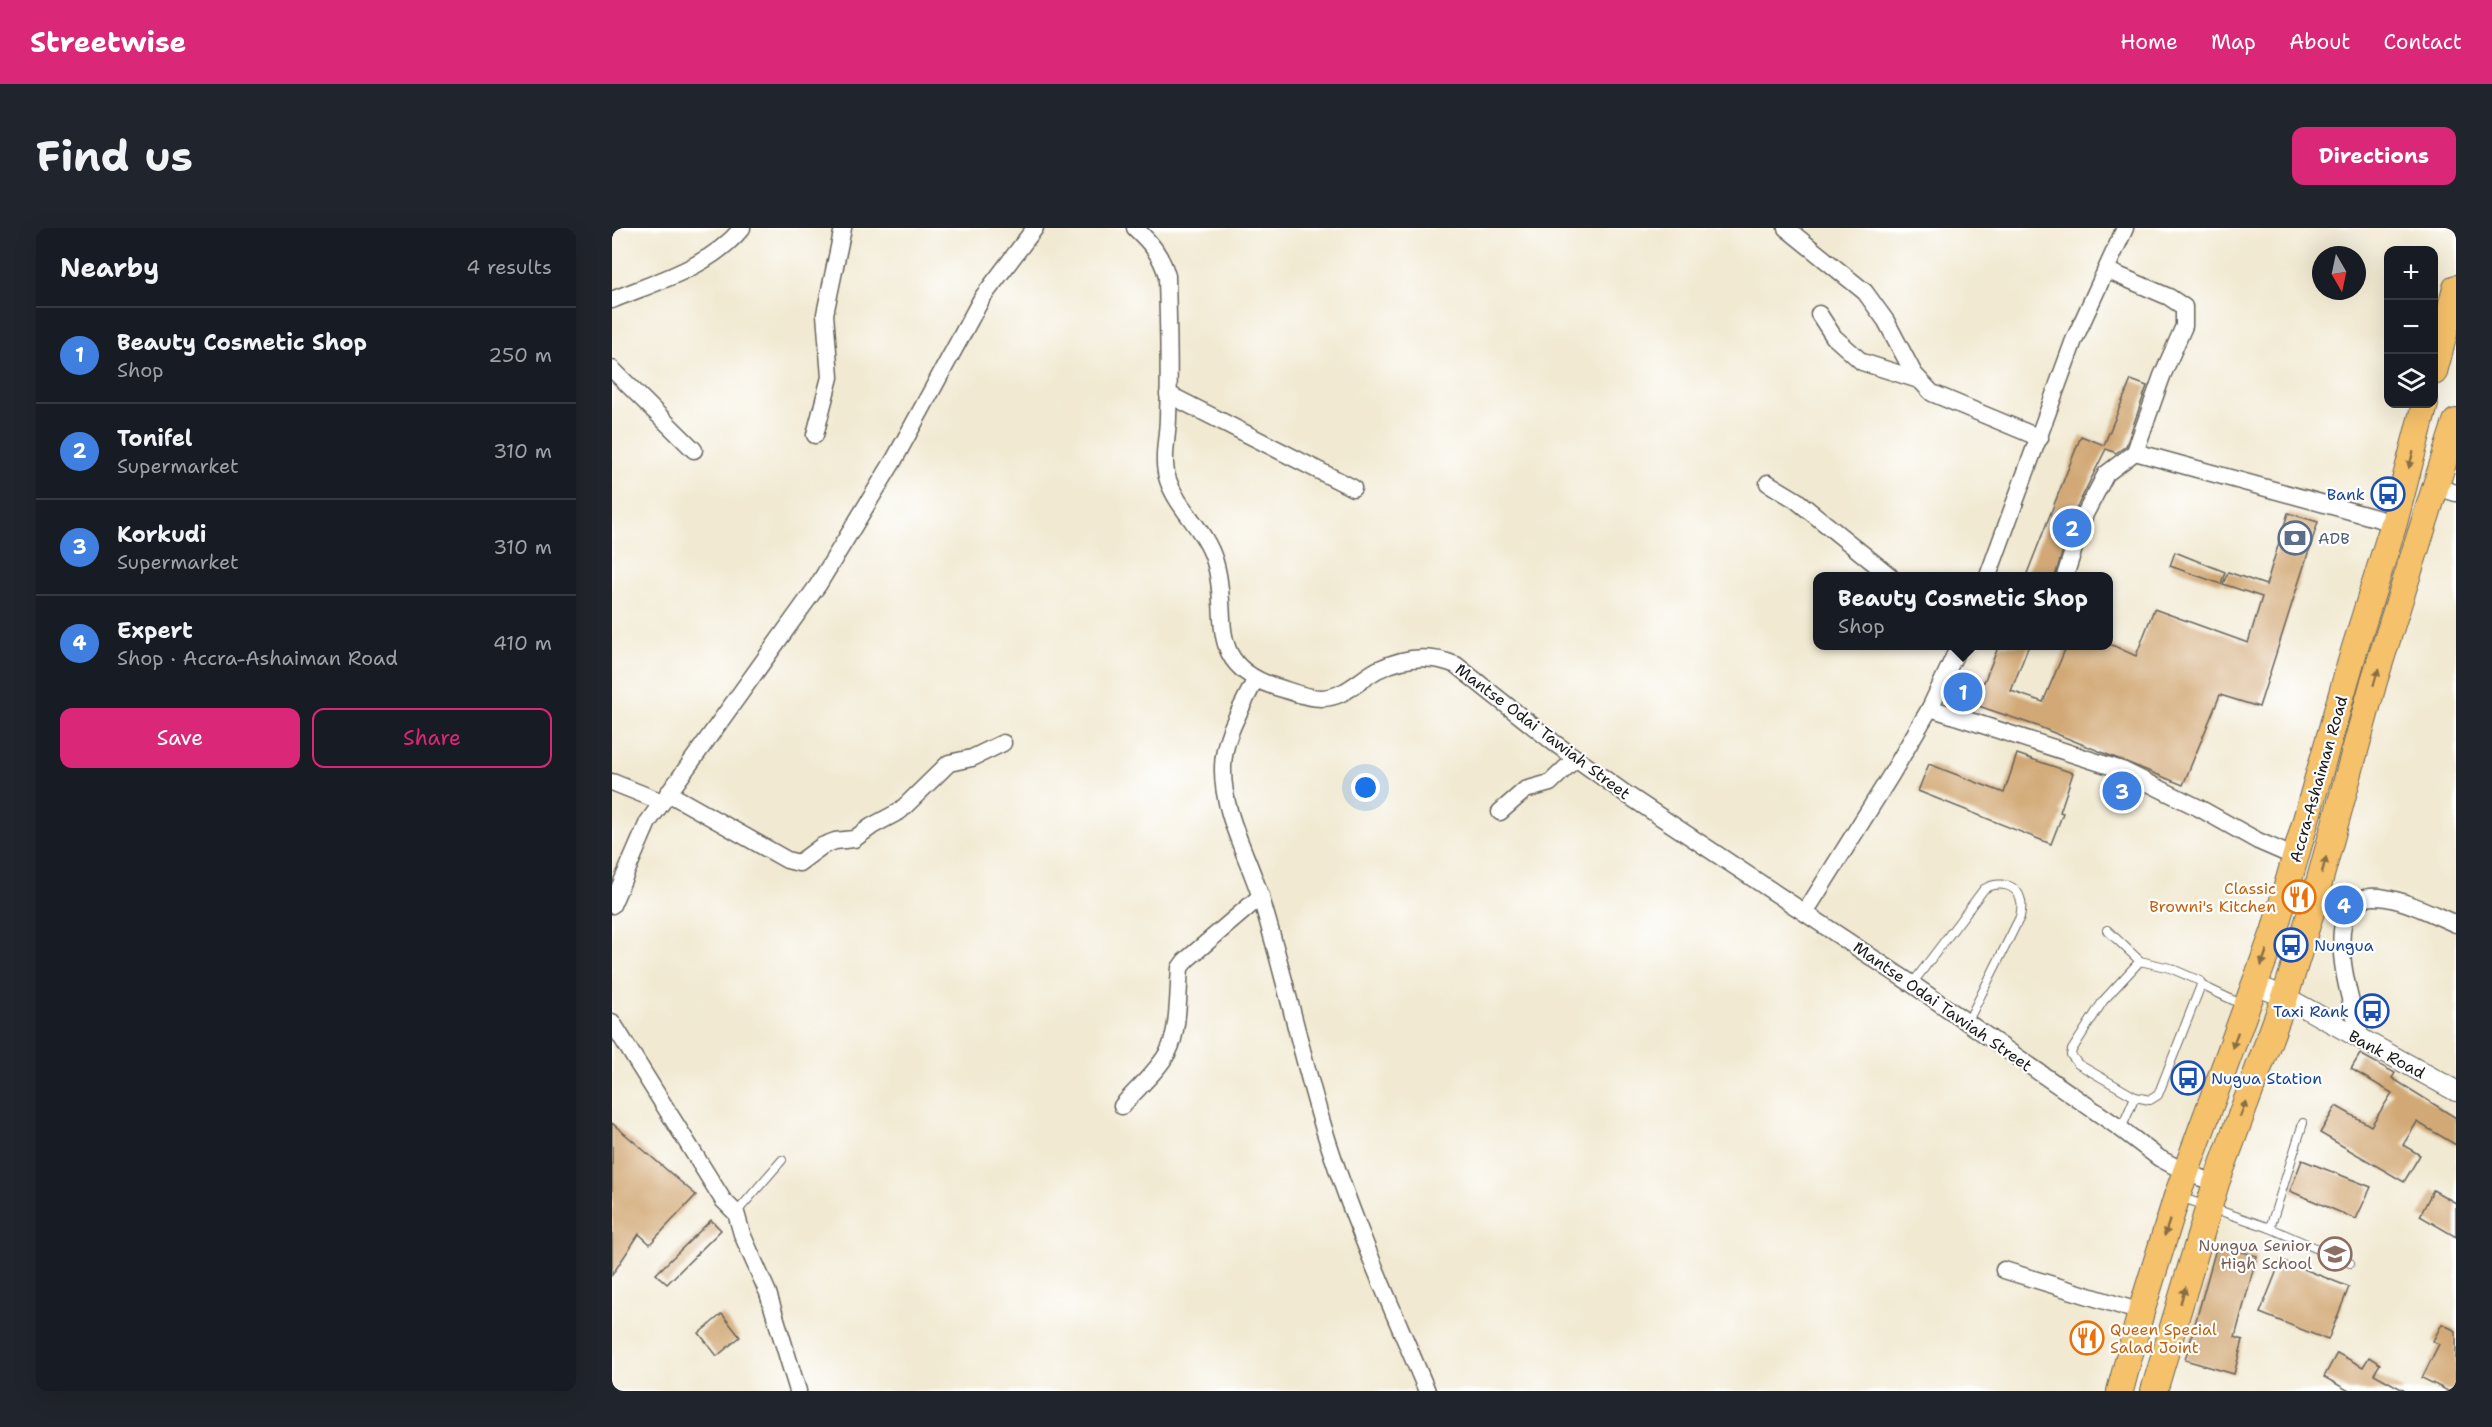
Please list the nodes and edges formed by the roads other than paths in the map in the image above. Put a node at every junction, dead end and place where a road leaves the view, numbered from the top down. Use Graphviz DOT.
graph roads {
  1 [pos="741,228"];
  2 [pos="843,228"];
  3 [pos="1035,228"];
  4 [pos="1135,228"];
  5 [pos="1786,228"];
  6 [pos="2125,228"];
  7 [pos="2106,270"];
  8 [pos="2456,288"];
  9 [pos="612,300"];
  10 [pos="1819,314"];
  11 [pos="2438,354"];
  12 [pos="612,369"];
  13 [pos="1919,380"];
  14 [pos="1168,394"];
  15 [pos="2424,408"];
  16 [pos="2456,422"];
  17 [pos="815,435"];
  18 [pos="2040,438"];
  19 [pos="694,450"];
  20 [pos="2135,452"];
  21 [pos="1768,483"];
  22 [pos="1353,488"];
  23 [pos="2446,490"];
  24 [pos="2394,523"];
  25 [pos="1885,572"];
  26 [pos="1990,572"];
  27 [pos="2065,572"];
  28 [pos="1957,650"];
  29 [pos="1255,680"];
  30 [pos="1930,708"];
  31 [pos="1003,743"];
  32 [pos="1576,758"];
  33 [pos="612,782"];
  34 [pos="665,797"];
  35 [pos="1500,812"];
  36 [pos="2295,857"];
  37 [pos="1261,896"];
  38 [pos="612,905"];
  39 [pos="1806,912"];
  40 [pos="2456,924"];
  41 [pos="2107,930"];
  42 [pos="2140,961"];
  43 [pos="1912,984"];
  44 [pos="2201,985"];
  45 [pos="2251,996"];
  46 [pos="2285,997"];
  47 [pos="612,1022"];
  48 [pos="1967,1023"];
  49 [pos="2362,1041"];
  50 [pos="2456,1091"];
  51 [pos="2135,1097"];
  52 [pos="1122,1106"];
  53 [pos="2302,1123"];
  54 [pos="2121,1129"];
  55 [pos="782,1161"];
  56 [pos="2182,1185"];
  57 [pos="2212,1195"];
  58 [pos="736,1213"];
  59 [pos="2270,1228"];
  60 [pos="2350,1263"];
  61 [pos="2004,1270"];
  62 [pos="2141,1312"];
  63 [pos="798,1391"];
  64 [pos="1427,1391"];
  65 [pos="2120,1391"];
  66 [pos="2154,1391"];
  1 -- 9 [label="street"];
  2 -- 17 [label="street"];
  3 -- 34 [label="street"];
  4 -- 14 [label="street, Mantse Odai Tawiah Street"];
  5 -- 13 [label="street"];
  6 -- 7 [label="street"];
  7 -- 18 [label="street"];
  7 -- 20 [label="street"];
  8 -- 11 [label="main road"];
  10 -- 13 [label="street"];
  12 -- 19 [label="street"];
  13 -- 18 [label="street"];
  14 -- 22 [label="street"];
  14 -- 29 [label="street, Mantse Odai Tawiah Street"];
  15 -- 24 [label="main road, Accra-Ashaiman Road, one-way"];
  16 -- 23 [label="main road, Accra-Ashaiman Road"];
  18 -- 26 [label="street"];
  20 -- 24 [label="street"];
  20 -- 27 [label="street"];
  21 -- 25 [label="street"];
  46 -- 23 [label="main road, Accra-Ashaiman Road, one-way"];
  24 -- 36 [label="main road, Accra-Ashaiman Road"];
  28 -- 30 [label="street"];
  29 -- 32 [label="street, Mantse Odai Tawiah Street"];
  29 -- 37 [label="street"];
  30 -- 36 [label="street"];
  30 -- 39 [label="street"];
  31 -- 34 [label="street"];
  32 -- 35 [label="street"];
  32 -- 39 [label="street, Mantse Odai Tawiah Street"];
  33 -- 34 [label="street"];
  34 -- 38 [label="street"];
  36 -- 45 [label="main road, Accra-Ashaiman Road, one-way"];
  37 -- 52 [label="street"];
  37 -- 64 [label="street"];
  39 -- 43 [label="street, Mantse Odai Tawiah Street"];
  40 -- 49 [label="street"];
  41 -- 42 [label="lane"];
  42 -- 44 [label="lane"];
  42 -- 51 [label="lane"];
  43 -- 48 [label="street, Mantse Odai Tawiah Street"];
  43 -- 48 [label="lane"];
  44 -- 45 [label="lane"];
  44 -- 51 [label="lane"];
  45 -- 46 [label="street, Bank Road"];
  45 -- 56 [label="main road, Accra-Ashaiman Road, one-way"];
  46 -- 49 [label="street, Bank Road"];
  57 -- 46 [label="main road, Accra-Ashaiman Road, one-way"];
  47 -- 58 [label="street"];
  48 -- 54 [label="street, Mantse Odai Tawiah Street"];
  49 -- 50 [label="street, Bank Road"];
  51 -- 54 [label="lane"];
  53 -- 59 [label="lane"];
  54 -- 56 [label="street, Mantse Odai Tawiah Street"];
  55 -- 58 [label="lane"];
  56 -- 57 [label="street, Mantse Odai Tawiah Street"];
  56 -- 57 [label="lane"];
  56 -- 62 [label="main road, Accra-Ashaiman Road, one-way"];
  57 -- 59 [label="lane"];
  66 -- 57 [label="main road, Accra-Ashaiman Road, one-way"];
  58 -- 63 [label="street"];
  59 -- 60 [label="lane"];
  61 -- 62 [label="street"];
  62 -- 65 [label="main road, Accra-Ashaiman Road"];
}
